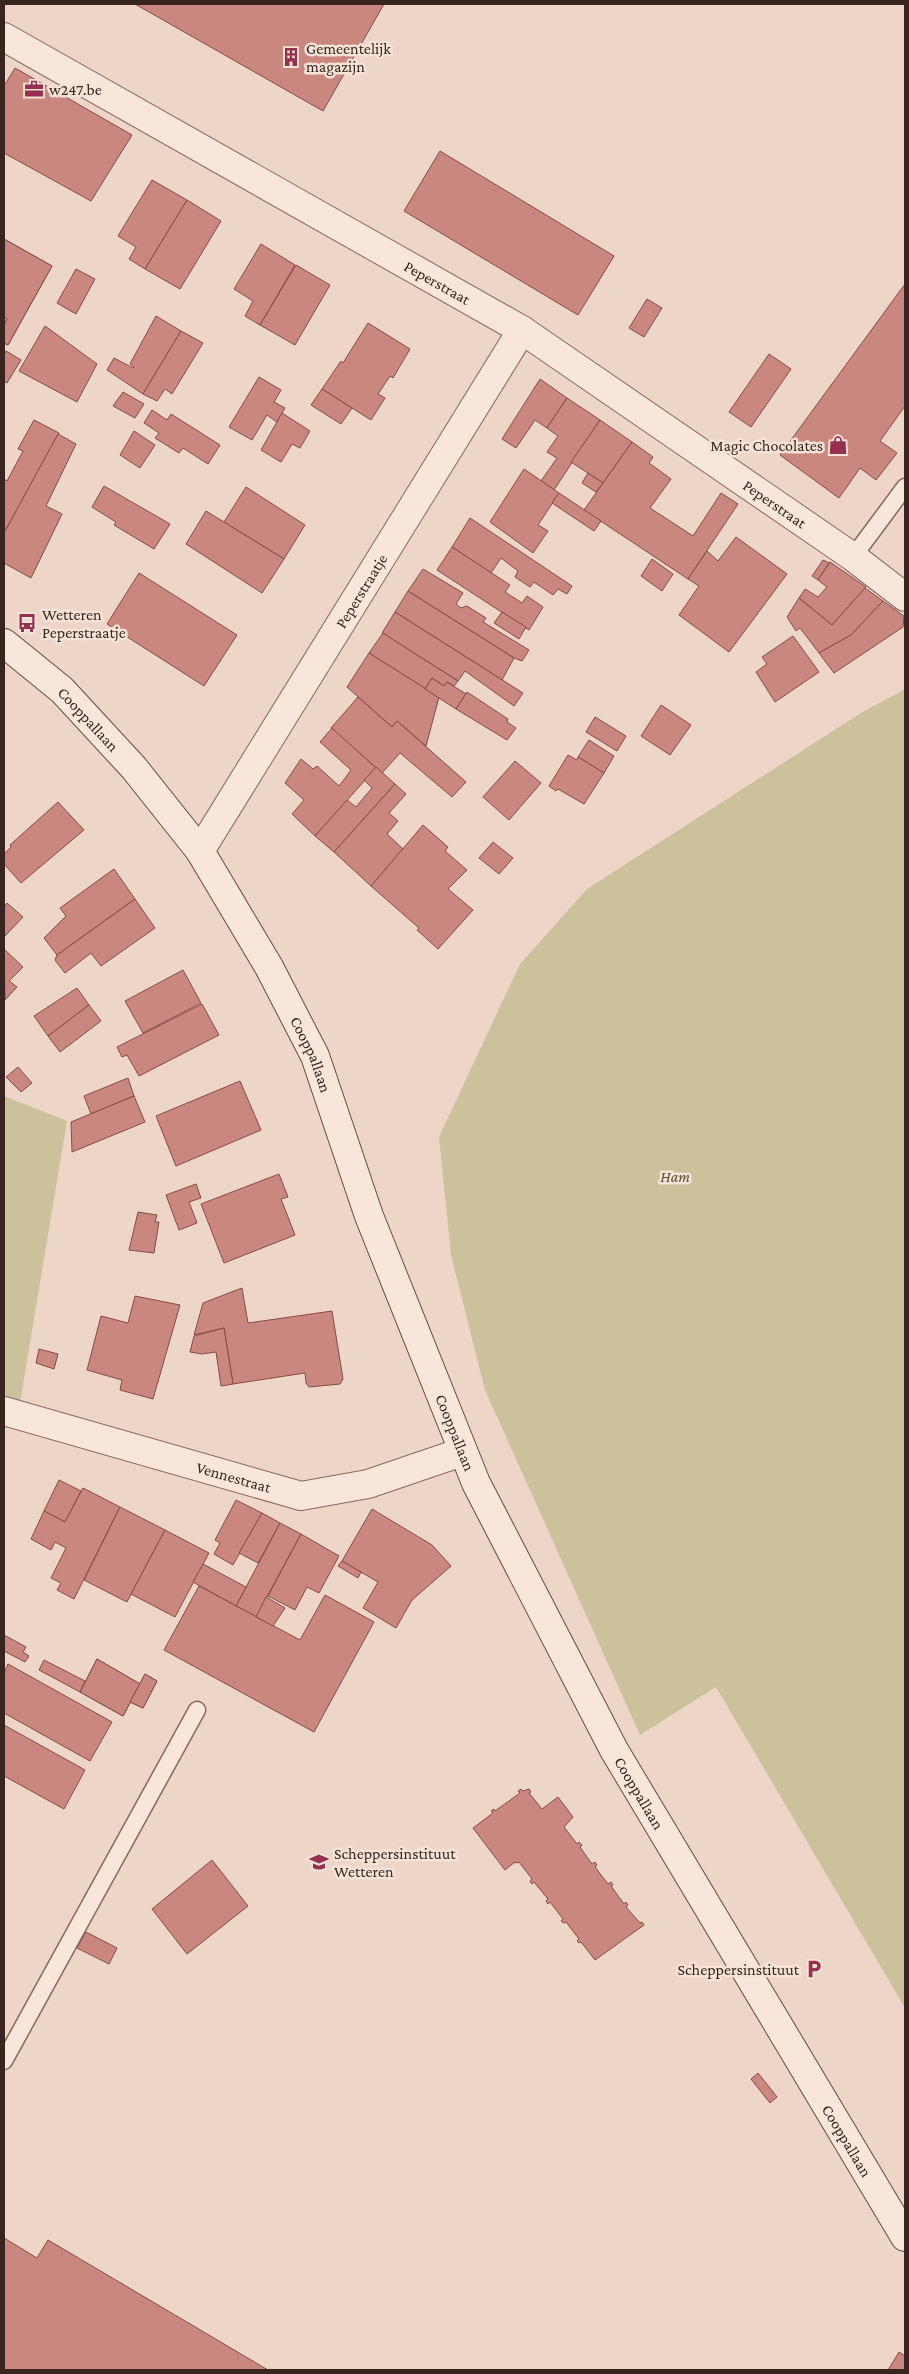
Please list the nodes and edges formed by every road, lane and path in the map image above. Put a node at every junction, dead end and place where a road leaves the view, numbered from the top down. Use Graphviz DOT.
graph roads {
  1 [pos="4,37"];
  2 [pos="522,330"];
  3 [pos="905,487"];
  4 [pos="854,556"];
  5 [pos="905,597"];
  6 [pos="4,644"];
  7 [pos="200,851"];
  8 [pos="4,1411"];
  9 [pos="462,1452"];
  10 [pos="197,1710"];
  11 [pos="4,2061"];
  12 [pos="905,2237"];
  1 -- 2 [label="street, Peperstraat"];
  2 -- 4 [label="street, Peperstraat"];
  2 -- 7 [label="street, Peperstraatje"];
  3 -- 4 [label="lane"];
  4 -- 5 [label="street, Peperstraat"];
  6 -- 7 [label="street, Cooppallaan"];
  7 -- 9 [label="street, Cooppallaan"];
  8 -- 9 [label="street, Vennestraat"];
  9 -- 12 [label="street, Cooppallaan"];
  10 -- 11 [label="lane"];
}
